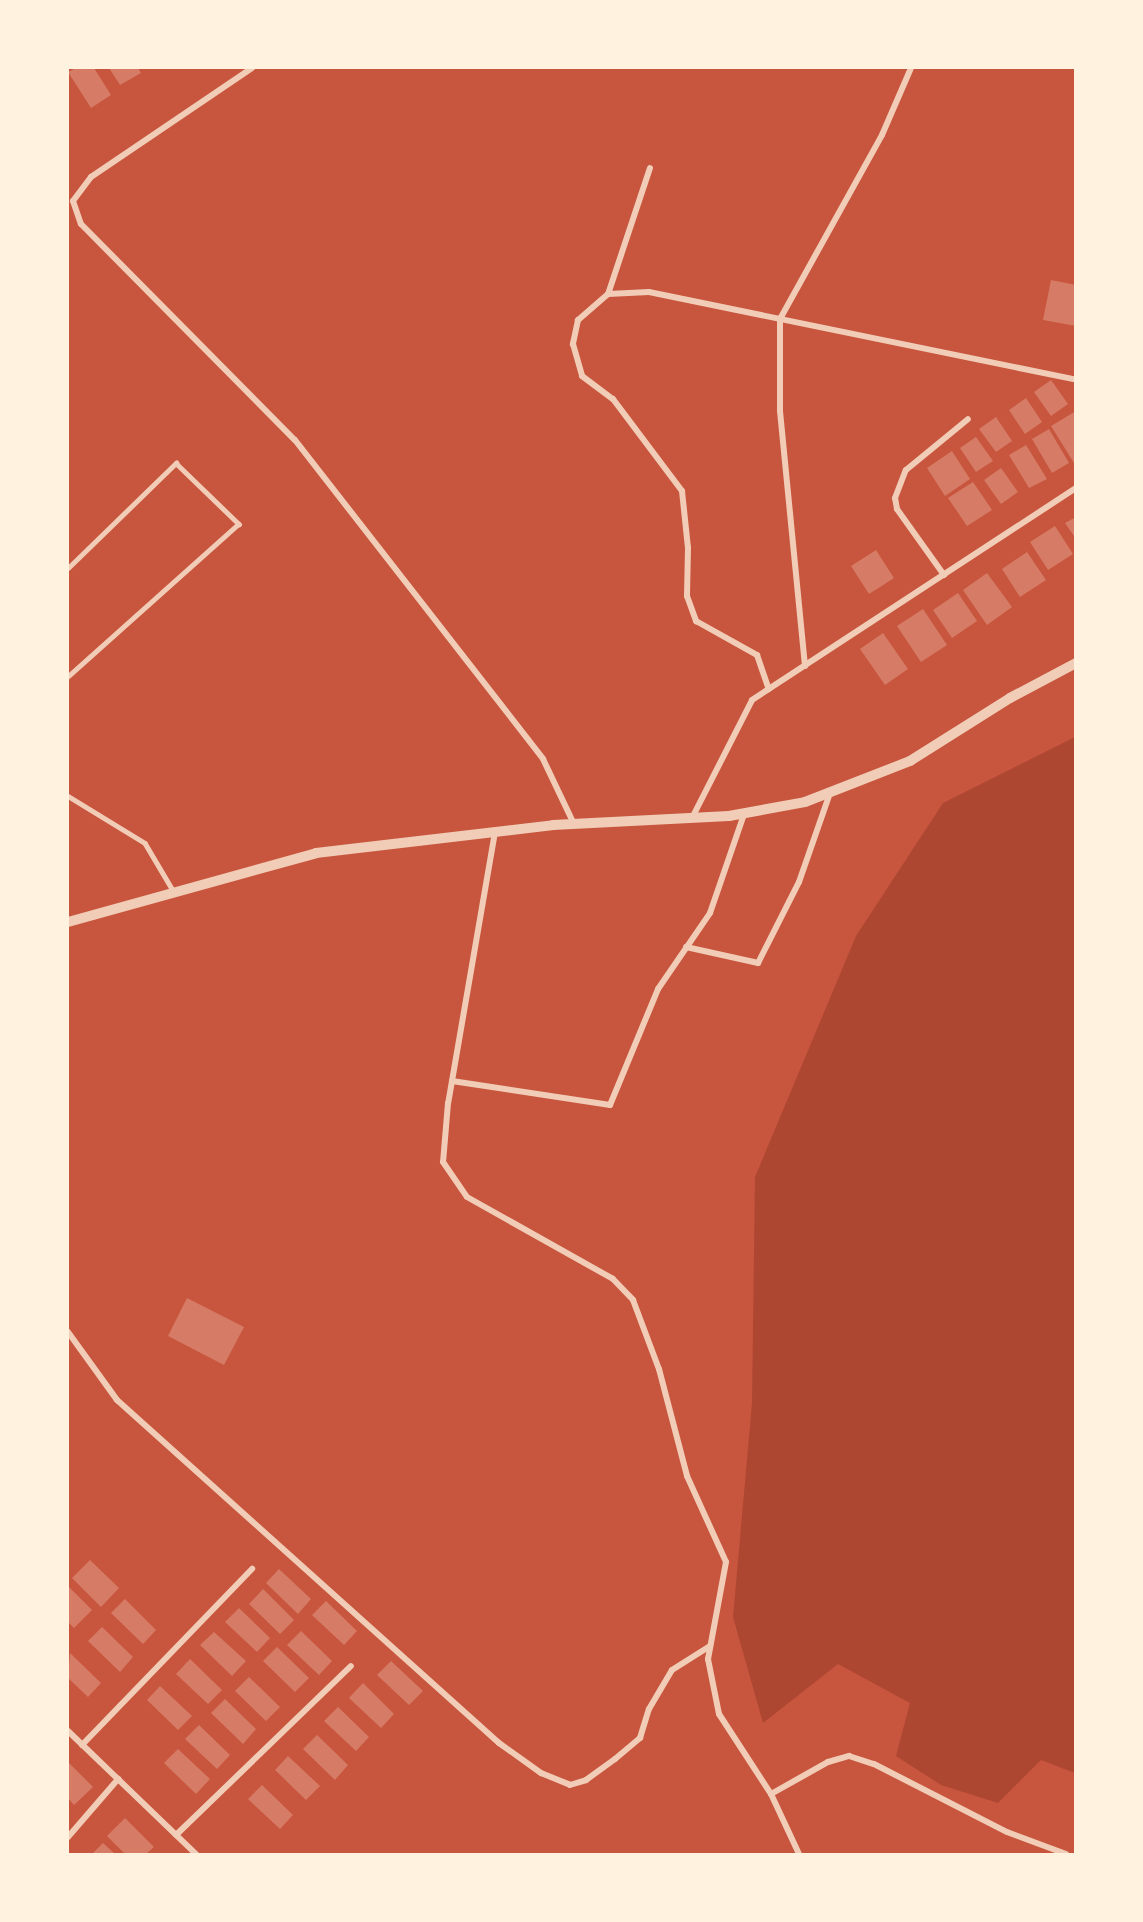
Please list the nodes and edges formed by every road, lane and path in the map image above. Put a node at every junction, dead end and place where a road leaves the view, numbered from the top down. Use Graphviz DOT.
graph roads {
  1 [pos="252,68"];
  2 [pos="911,68"];
  3 [pos="650,168"];
  4 [pos="608,294"];
  5 [pos="780,319"];
  6 [pos="1076,380"];
  7 [pos="968,418"];
  8 [pos="1076,488"];
  9 [pos="68,568"];
  10 [pos="944,575"];
  11 [pos="1076,663"];
  12 [pos="805,666"];
  13 [pos="68,677"];
  14 [pos="769,689"];
  15 [pos="831,792"];
  16 [pos="68,796"];
  17 [pos="744,813"];
  18 [pos="692,818"];
  19 [pos="574,824"];
  20 [pos="495,832"];
  21 [pos="174,892"];
  22 [pos="68,922"];
  23 [pos="686,947"];
  24 [pos="452,1081"];
  25 [pos="68,1332"];
  26 [pos="252,1569"];
  27 [pos="710,1646"];
  28 [pos="351,1666"];
  29 [pos="68,1731"];
  30 [pos="82,1745"];
  31 [pos="118,1779"];
  32 [pos="771,1794"];
  33 [pos="176,1835"];
  34 [pos="68,1837"];
  35 [pos="196,1854"];
  36 [pos="800,1854"];
  37 [pos="1066,1854"];
  1 -- 19 [label="street"];
  2 -- 5 [label="street"];
  3 -- 4 [label="street"];
  4 -- 5 [label="street"];
  4 -- 14 [label="street"];
  5 -- 6 [label="street"];
  5 -- 12 [label="street"];
  7 -- 10 [label="street"];
  8 -- 10 [label="street"];
  9 -- 13 [label="lane"];
  10 -- 12 [label="street"];
  11 -- 15 [label="street"];
  12 -- 14 [label="street"];
  14 -- 18 [label="street"];
  15 -- 17 [label="street"];
  15 -- 23 [label="street"];
  16 -- 21 [label="lane"];
  17 -- 18 [label="street"];
  17 -- 23 [label="street"];
  18 -- 19 [label="street"];
  19 -- 20 [label="street"];
  20 -- 21 [label="street"];
  20 -- 24 [label="street"];
  21 -- 22 [label="street"];
  23 -- 24 [label="street"];
  24 -- 27 [label="street"];
  25 -- 27 [label="street"];
  26 -- 30 [label="street"];
  27 -- 32 [label="street"];
  28 -- 33 [label="street"];
  29 -- 30 [label="street"];
  30 -- 31 [label="street"];
  31 -- 33 [label="street"];
  31 -- 34 [label="street"];
  32 -- 36 [label="street"];
  32 -- 37 [label="street"];
  33 -- 35 [label="street"];
}
